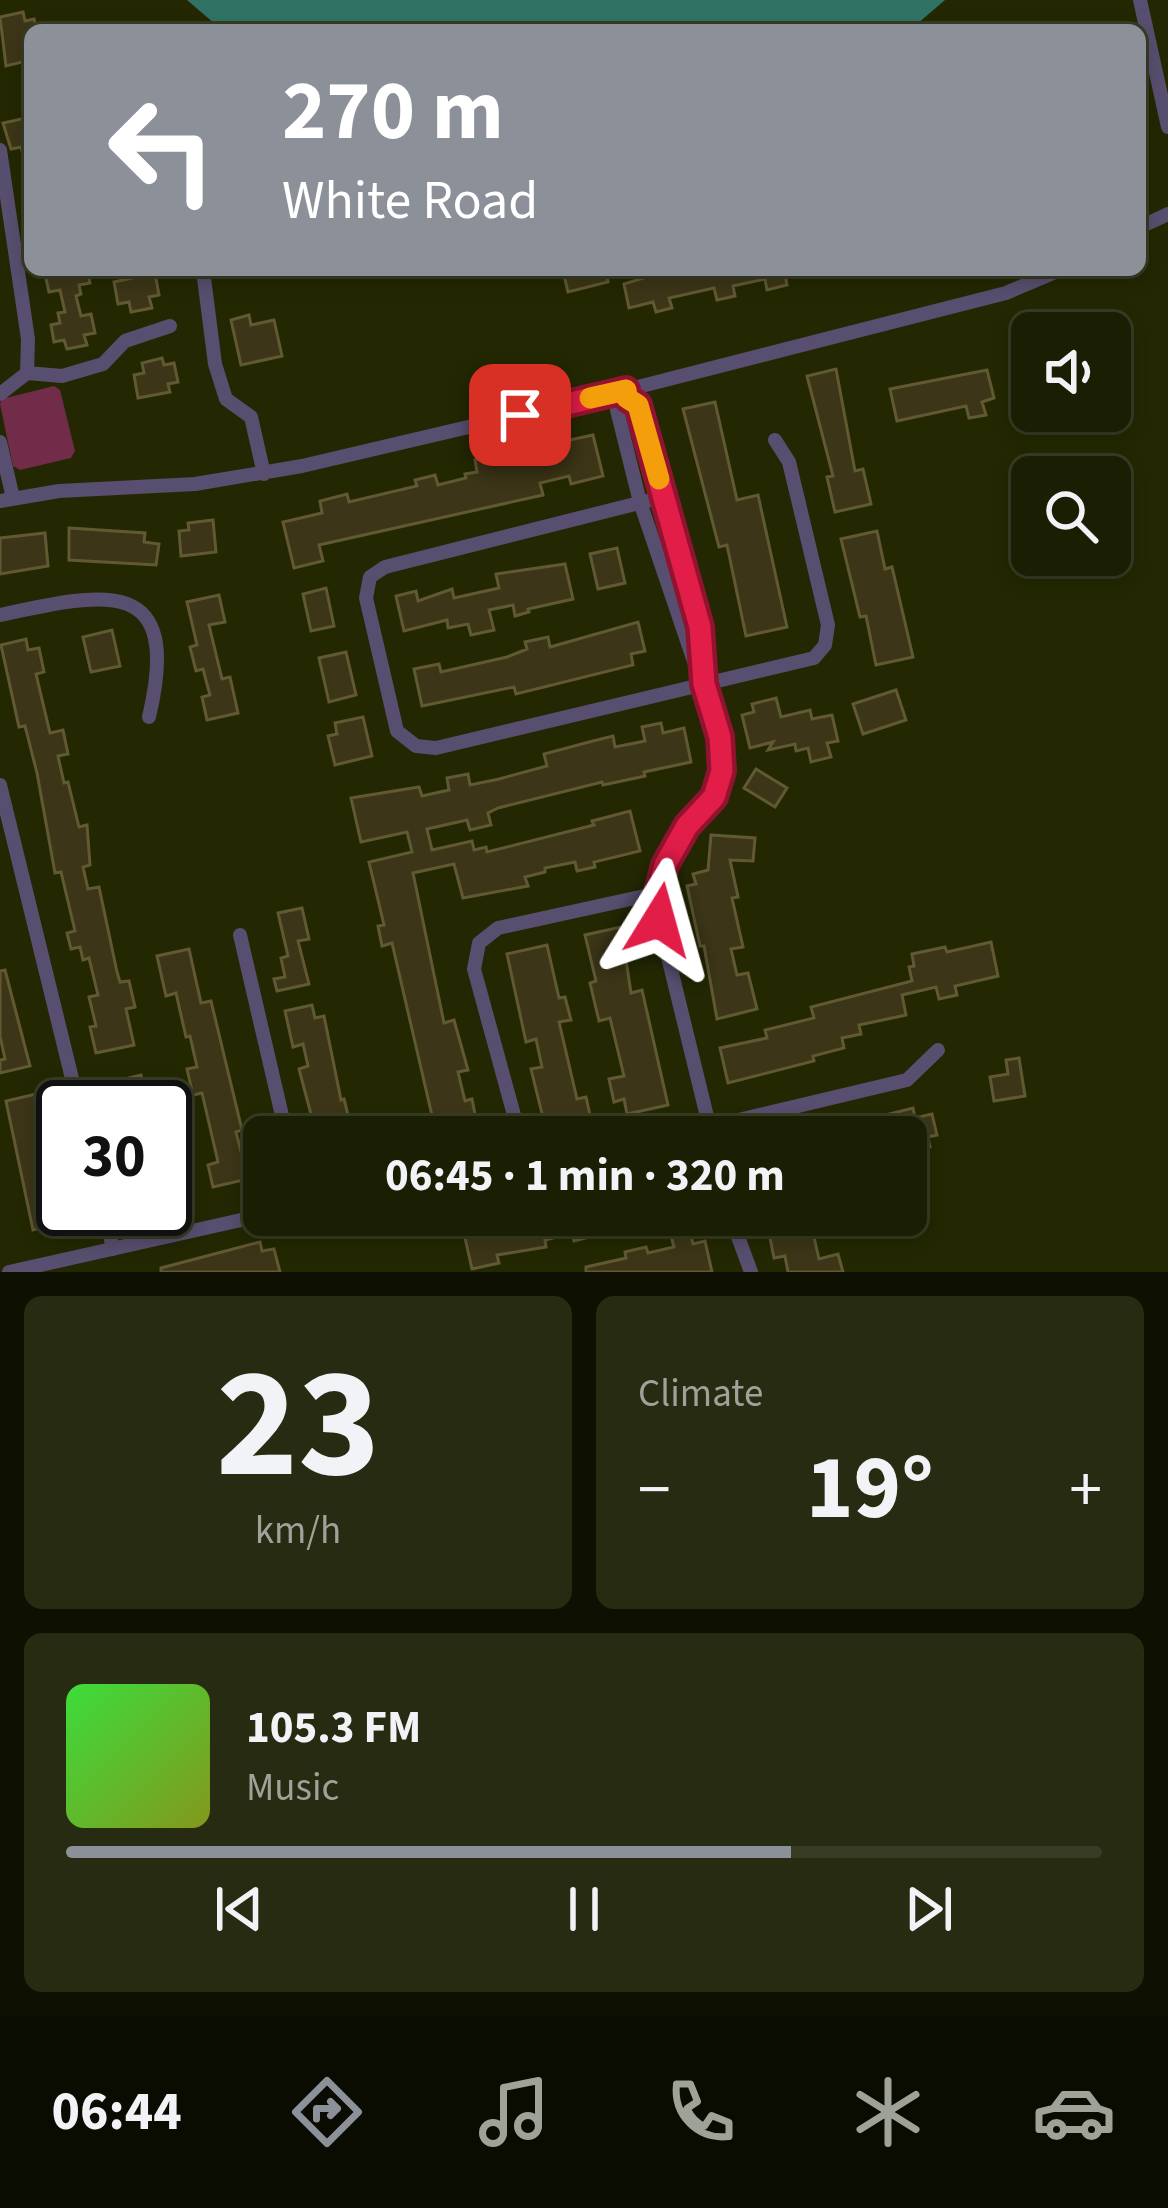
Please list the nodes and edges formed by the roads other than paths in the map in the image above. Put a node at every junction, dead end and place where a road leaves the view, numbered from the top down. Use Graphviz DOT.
graph roads {
  1 [pos="1146,27"];
  2 [pos="1168,128"];
  3 [pos="0,150"];
  4 [pos="23,244"];
  5 [pos="203,276"];
  6 [pos="1046,276"];
  7 [pos="18,288"];
  8 [pos="0,290"];
  9 [pos="170,326"];
  10 [pos="27,373"];
  11 [pos="0,394"];
  12 [pos="626,394"];
  13 [pos="775,440"];
  14 [pos="0,442"];
  15 [pos="256,475"];
  16 [pos="663,496"];
  17 [pos="7,500"];
  18 [pos="640,502"];
  19 [pos="0,615"];
  20 [pos="704,684"];
  21 [pos="149,717"];
  22 [pos="0,784"];
  23 [pos="658,892"];
  24 [pos="240,935"];
  25 [pos="938,1050"];
  26 [pos="72,1080"];
  27 [pos="282,1116"];
  28 [pos="514,1116"];
  29 [pos="707,1116"];
  30 [pos="772,1116"];
  31 [pos="243,1220"];
  32 [pos="110,1236"];
  33 [pos="738,1236"];
  34 [pos="113,1249"];
  35 [pos="9,1272"];
  36 [pos="751,1272"];
  1 -- 2 [label="street"];
  3 -- 4 [label="street"];
  4 -- 7 [label="street"];
  5 -- 15 [label="street"];
  6 -- 12 [label="street"];
  7 -- 8 [label="street"];
  7 -- 10 [label="street"];
  9 -- 10 [label="street"];
  10 -- 11 [label="street"];
  12 -- 15 [label="street"];
  12 -- 16 [label="street"];
  12 -- 18 [label="street"];
  13 -- 20 [label="street"];
  14 -- 17 [label="street"];
  15 -- 17 [label="street"];
  16 -- 18 [label="street"];
  16 -- 20 [label="street"];
  18 -- 20 [label="street"];
  18 -- 20 [label="street"];
  19 -- 21 [label="street"];
  20 -- 23 [label="street"];
  22 -- 26 [label="street"];
  23 -- 28 [label="street"];
  23 -- 29 [label="street"];
  24 -- 27 [label="street"];
  25 -- 30 [label="street"];
  31 -- 34 [label="street"];
  32 -- 34 [label="street"];
  33 -- 36 [label="street"];
  34 -- 35 [label="street"];
}
